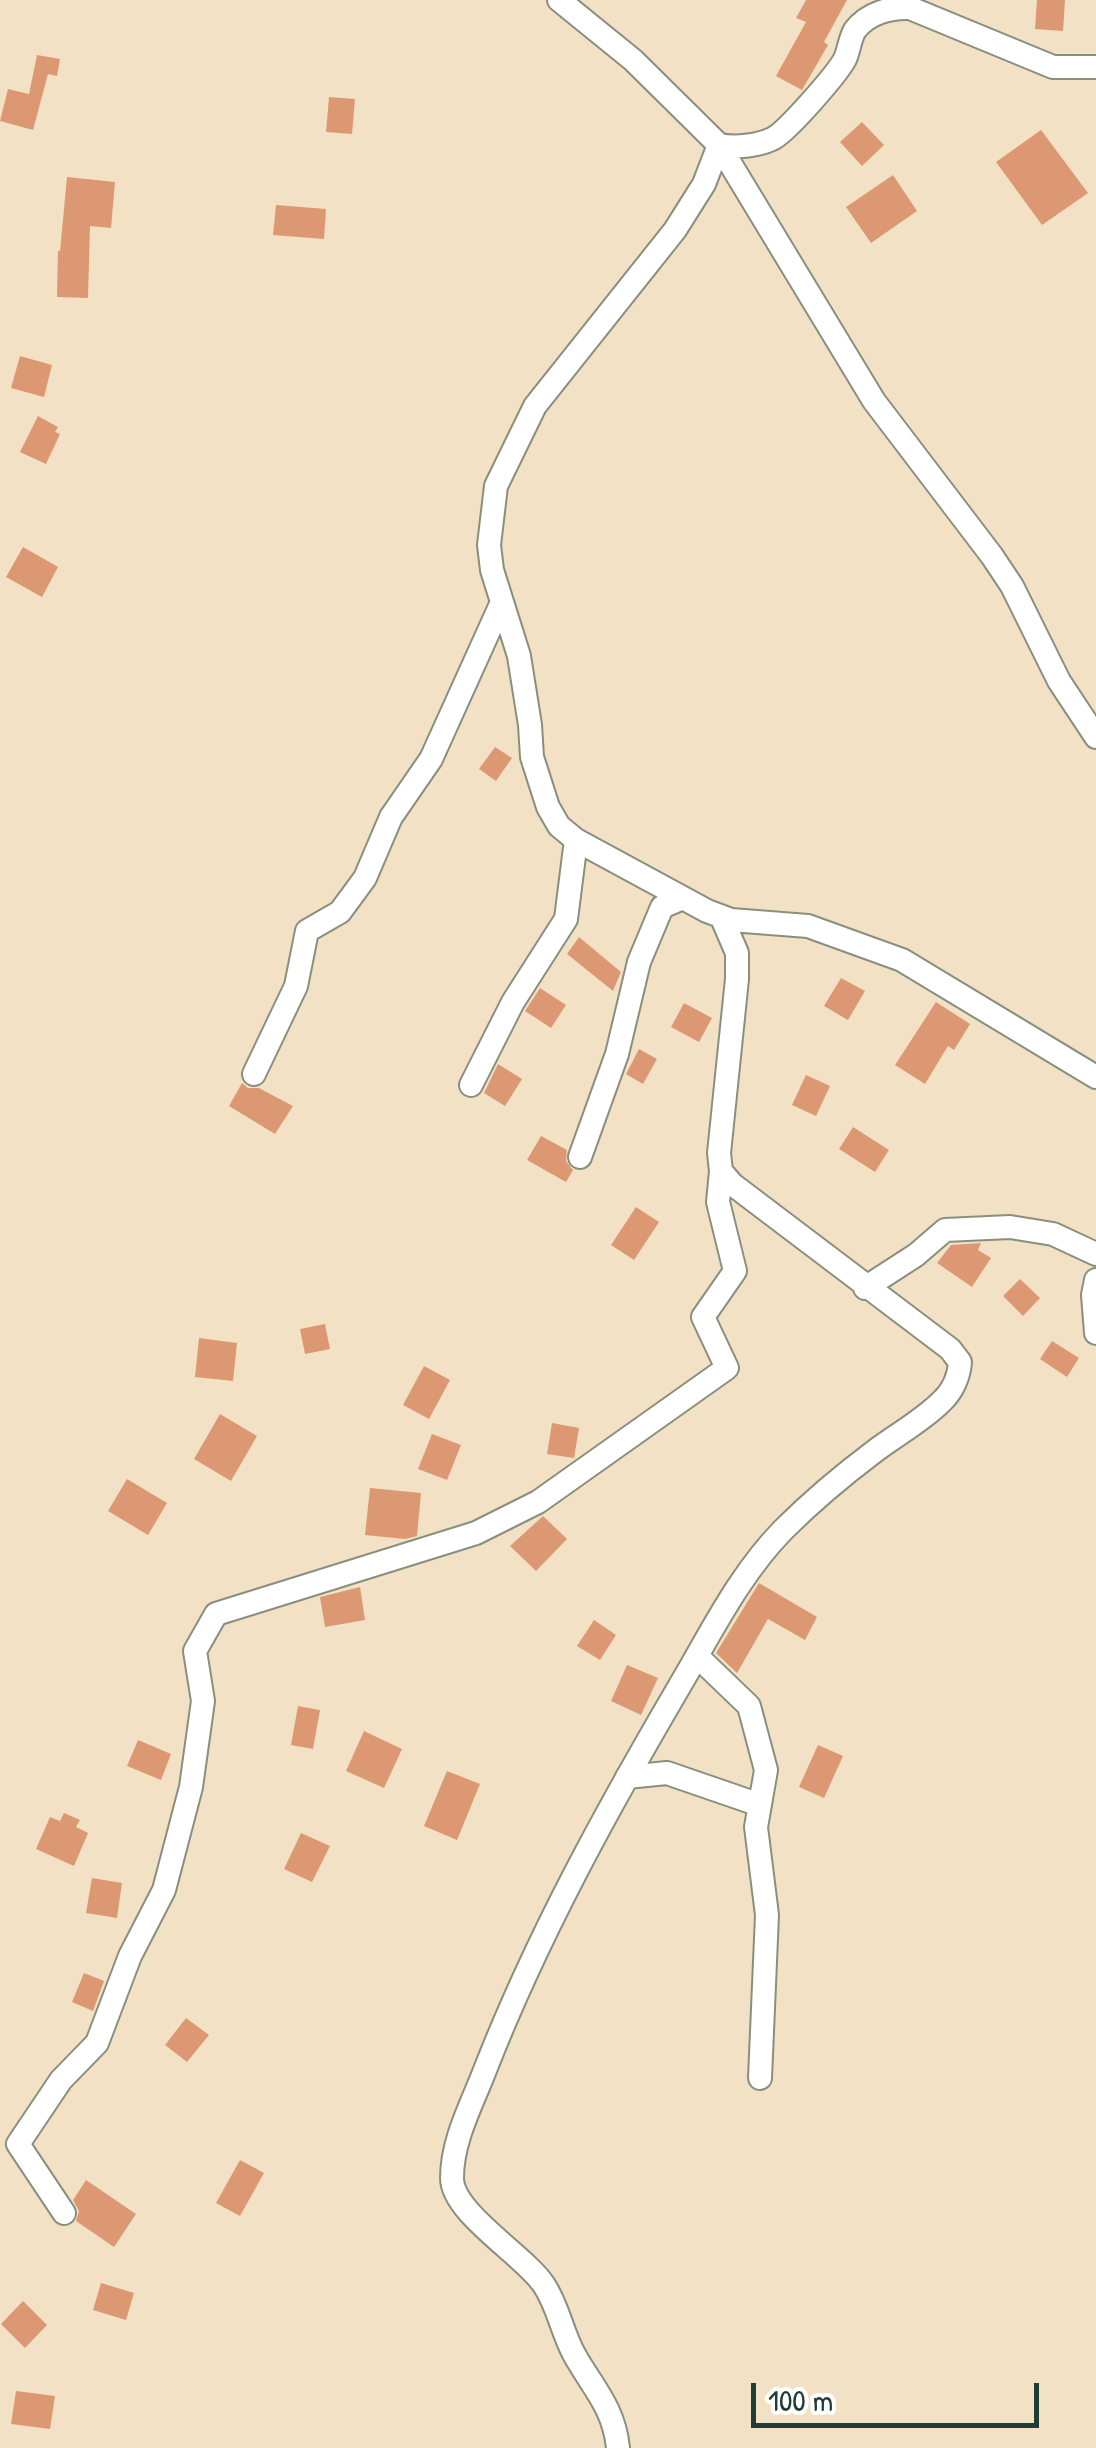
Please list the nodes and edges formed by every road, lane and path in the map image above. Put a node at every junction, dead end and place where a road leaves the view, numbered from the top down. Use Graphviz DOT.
graph roads {
  1 [pos="558,0"];
  2 [pos="1096,67"];
  3 [pos="719,145"];
  4 [pos="502,602"];
  5 [pos="1096,737"];
  6 [pos="576,840"];
  7 [pos="684,898"];
  8 [pos="721,916"];
  9 [pos="254,1074"];
  10 [pos="1096,1078"];
  11 [pos="471,1085"];
  12 [pos="580,1157"];
  13 [pos="721,1171"];
  14 [pos="1096,1254"];
  15 [pos="1096,1280"];
  16 [pos="866,1288"];
  17 [pos="1096,1333"];
  18 [pos="697,1656"];
  19 [pos="627,1777"];
  20 [pos="760,1805"];
  21 [pos="760,2078"];
  22 [pos="64,2213"];
  23 [pos="618,2448"];
  1 -- 3 [label="street"];
  2 -- 3 [label="street"];
  3 -- 4 [label="street"];
  3 -- 5 [label="street"];
  4 -- 6 [label="street"];
  4 -- 9 [label="street"];
  6 -- 7 [label="street"];
  6 -- 11 [label="street"];
  7 -- 8 [label="street"];
  7 -- 12 [label="street"];
  8 -- 10 [label="street"];
  8 -- 13 [label="street"];
  13 -- 16 [label="street"];
  13 -- 22 [label="street"];
  14 -- 16 [label="street"];
  15 -- 17 [label="street"];
  16 -- 18 [label="street"];
  18 -- 19 [label="street"];
  18 -- 20 [label="street"];
  19 -- 20 [label="street"];
  19 -- 23 [label="street"];
  20 -- 21 [label="street"];
}
